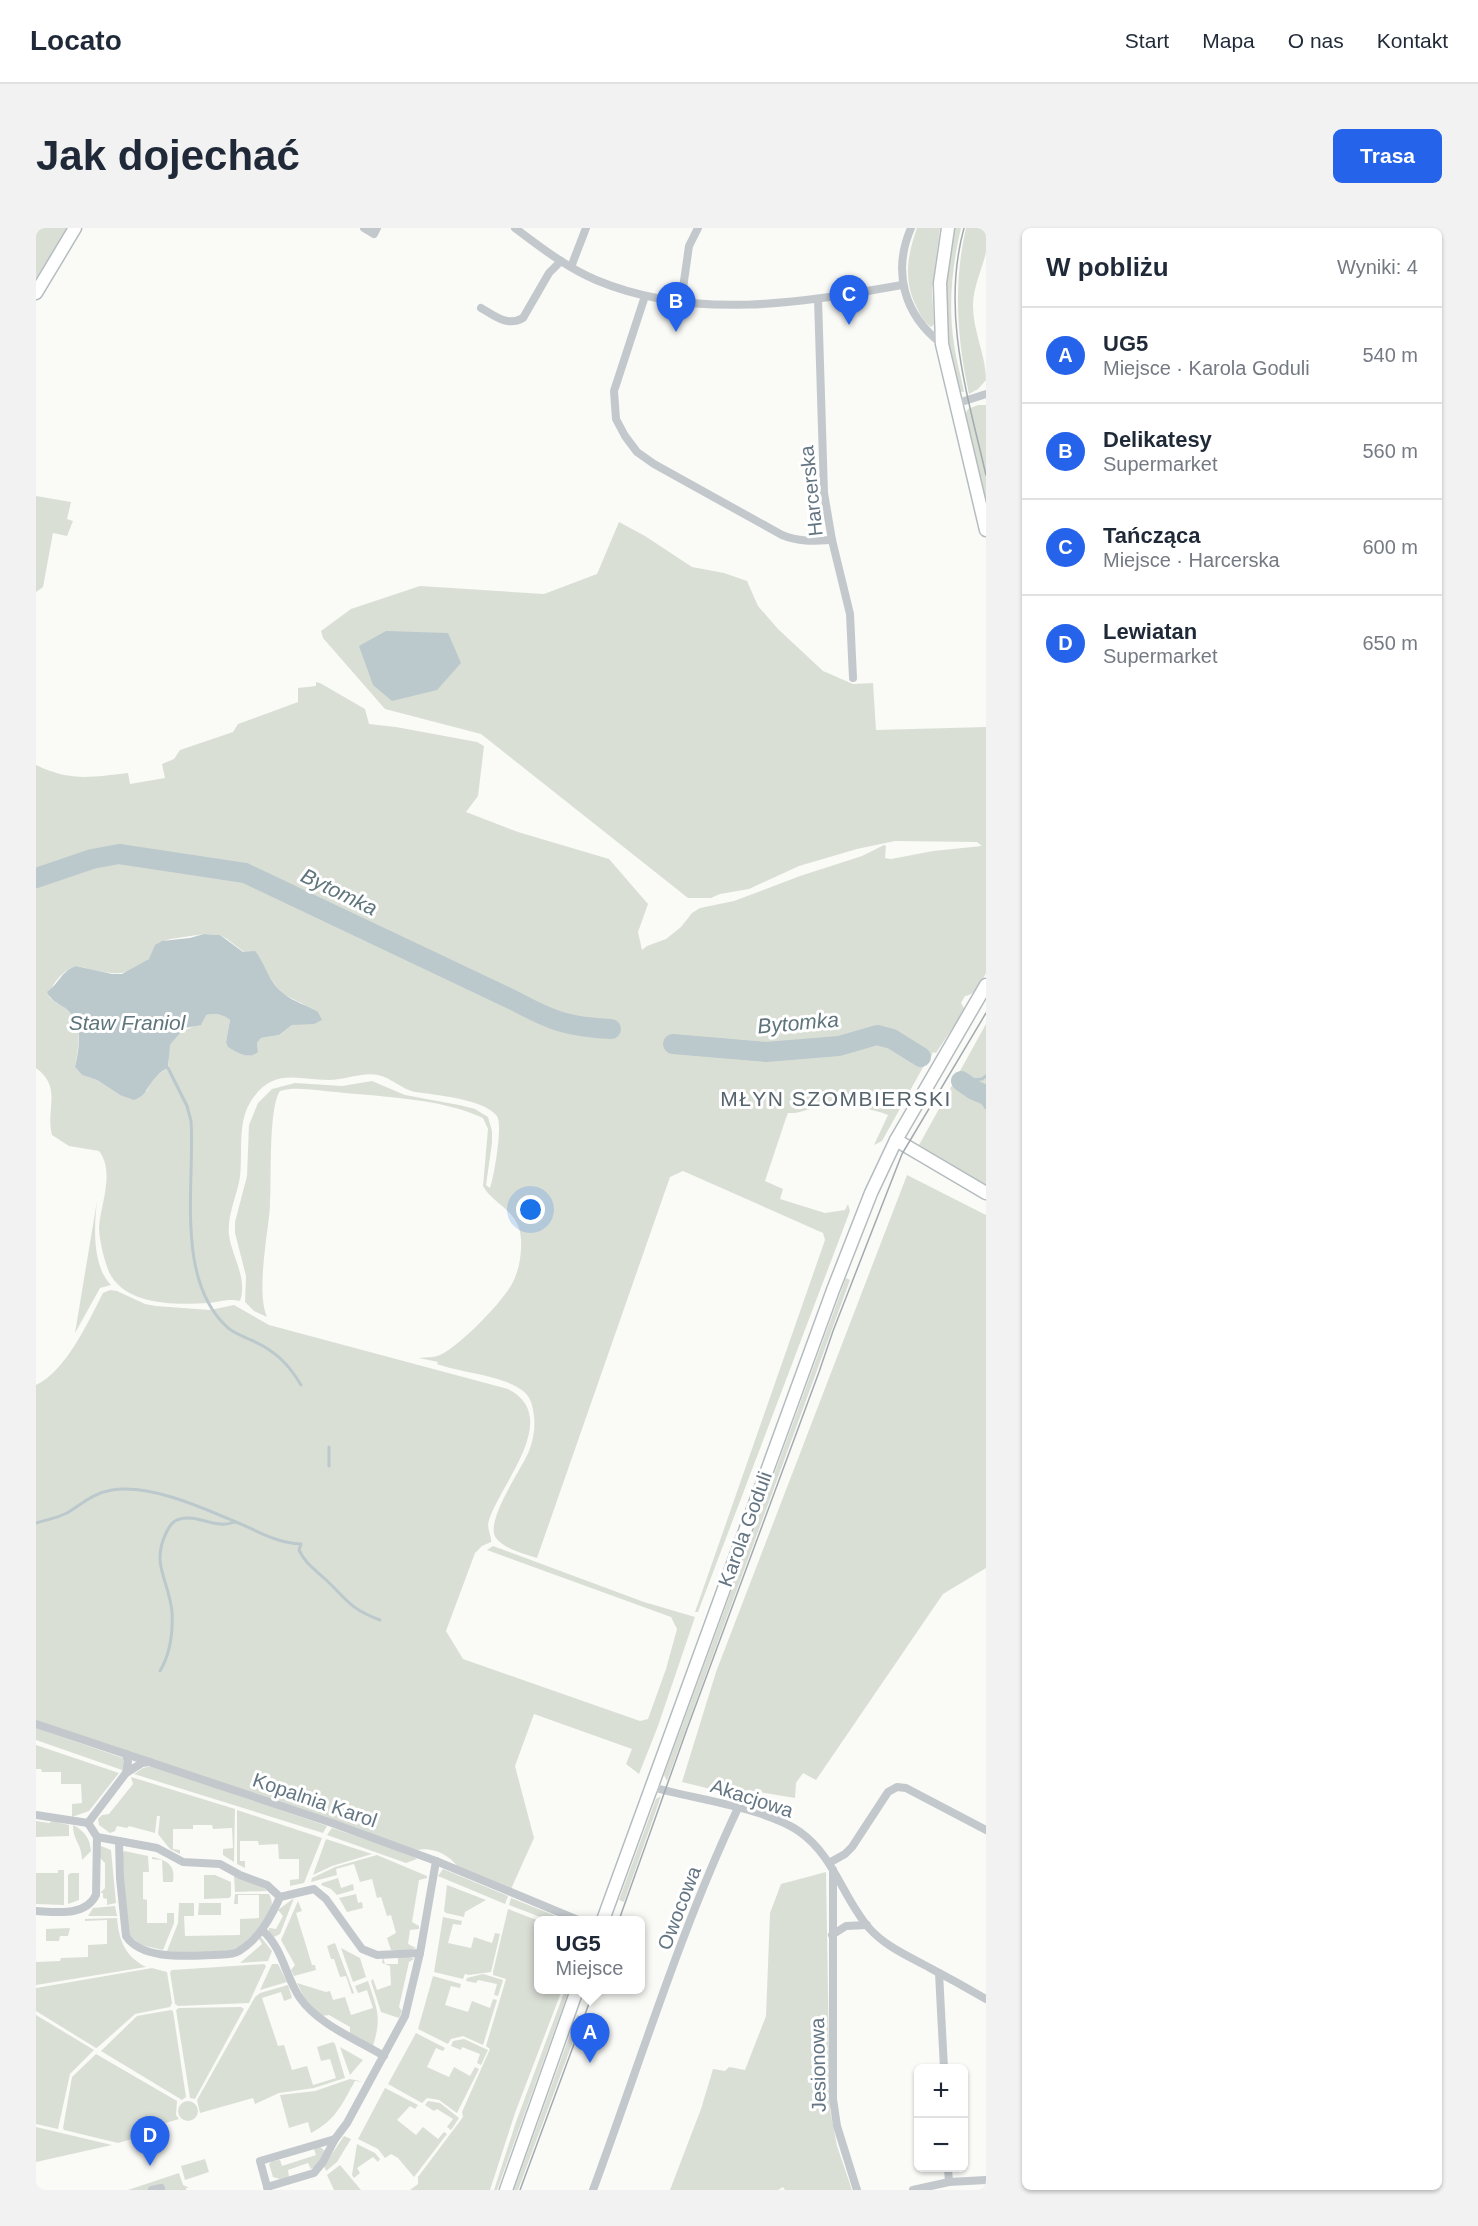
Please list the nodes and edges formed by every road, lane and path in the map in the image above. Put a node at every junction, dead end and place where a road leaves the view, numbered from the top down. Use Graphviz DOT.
graph roads {
  1 [pos="75,228"];
  2 [pos="364,228"];
  3 [pos="515,228"];
  4 [pos="586,228"];
  5 [pos="698,228"];
  6 [pos="911,228"];
  7 [pos="948,228"];
  8 [pos="375,231"];
  9 [pos="561,261"];
  10 [pos="571,267"];
  11 [pos="902,285"];
  12 [pos="36,293"];
  13 [pos="645,296"];
  14 [pos="818,299"];
  15 [pos="681,302"];
  16 [pos="481,309"];
  17 [pos="942,344"];
  18 [pos="986,394"];
  19 [pos="955,404"];
  20 [pos="986,530"];
  21 [pos="832,540"];
  22 [pos="853,678"];
  23 [pos="986,985"];
  24 [pos="896,1140"];
  25 [pos="986,1193"];
  26 [pos="36,1724"];
  27 [pos="126,1754"];
  28 [pos="150,1762"];
  29 [pos="126,1773"];
  30 [pos="652,1787"];
  31 [pos="738,1808"];
  32 [pos="36,1815"];
  33 [pos="88,1823"];
  34 [pos="986,1830"];
  35 [pos="97,1837"];
  36 [pos="119,1840"];
  37 [pos="436,1861"];
  38 [pos="831,1865"];
  39 [pos="280,1896"];
  40 [pos="36,1911"];
  41 [pos="568,1916"];
  42 [pos="604,1916"];
  43 [pos="867,1925"];
  44 [pos="262,1930"];
  45 [pos="832,1935"];
  46 [pos="420,1953"];
  47 [pos="939,1973"];
  48 [pos="575,1994"];
  49 [pos="986,1999"];
  50 [pos="384,2056"];
  51 [pos="944,2064"];
  52 [pos="335,2139"];
  53 [pos="948,2172"];
  54 [pos="986,2180"];
  55 [pos="949,2182"];
  56 [pos="267,2188"];
  57 [pos="506,2190"];
  58 [pos="593,2190"];
  59 [pos="857,2190"];
  60 [pos="913,2190"];
  1 -- 12 [label="main road"];
  2 -- 8 [label="street"];
  3 -- 9 [label="street"];
  4 -- 10 [label="street"];
  5 -- 15 [label="street"];
  6 -- 11 [label="street"];
  7 -- 17 [label="main road"];
  9 -- 10 [label="street"];
  9 -- 16 [label="street"];
  10 -- 13 [label="street"];
  11 -- 14 [label="street"];
  11 -- 17 [label="street"];
  13 -- 15 [label="street"];
  13 -- 21 [label="street"];
  14 -- 15 [label="street"];
  14 -- 21 [label="street, Harcerska"];
  17 -- 19 [label="main road"];
  18 -- 19 [label="street"];
  19 -- 20 [label="main road"];
  21 -- 22 [label="street, Harcerska"];
  23 -- 24 [label="main road, Karola Goduli"];
  24 -- 25 [label="main road"];
  24 -- 30 [label="main road, Karola Goduli"];
  26 -- 27 [label="street, Kopalnia Karol"];
  27 -- 28 [label="street, Kopalnia Karol"];
  27 -- 29 [label="street"];
  28 -- 29 [label="street"];
  28 -- 37 [label="street, Kopalnia Karol"];
  29 -- 33 [label="street"];
  30 -- 31 [label="street, Akacjowa"];
  30 -- 42 [label="main road, Karola Goduli"];
  31 -- 38 [label="street, Akacjowa"];
  31 -- 58 [label="street, Owocowa"];
  32 -- 33 [label="street"];
  33 -- 35 [label="street"];
  34 -- 38 [label="street"];
  35 -- 36 [label="street"];
  35 -- 40 [label="street"];
  36 -- 39 [label="street"];
  36 -- 44 [label="street"];
  37 -- 41 [label="street, Kopalnia Karol"];
  37 -- 46 [label="street"];
  38 -- 43 [label="street, Akacjowa"];
  38 -- 45 [label="street, Jesionowa"];
  39 -- 44 [label="street"];
  39 -- 46 [label="street"];
  43 -- 45 [label="street"];
  43 -- 47 [label="street, Akacjowa"];
  44 -- 50 [label="street"];
  45 -- 59 [label="street, Jesionowa"];
  46 -- 50 [label="street"];
  47 -- 49 [label="street, Akacjowa"];
  47 -- 51 [label="street"];
  48 -- 57 [label="main road"];
  50 -- 52 [label="street"];
  52 -- 56 [label="street"];
  52 -- 56 [label="street"];
  53 -- 55 [label="street"];
  54 -- 55 [label="street"];
  55 -- 60 [label="street"];
}
